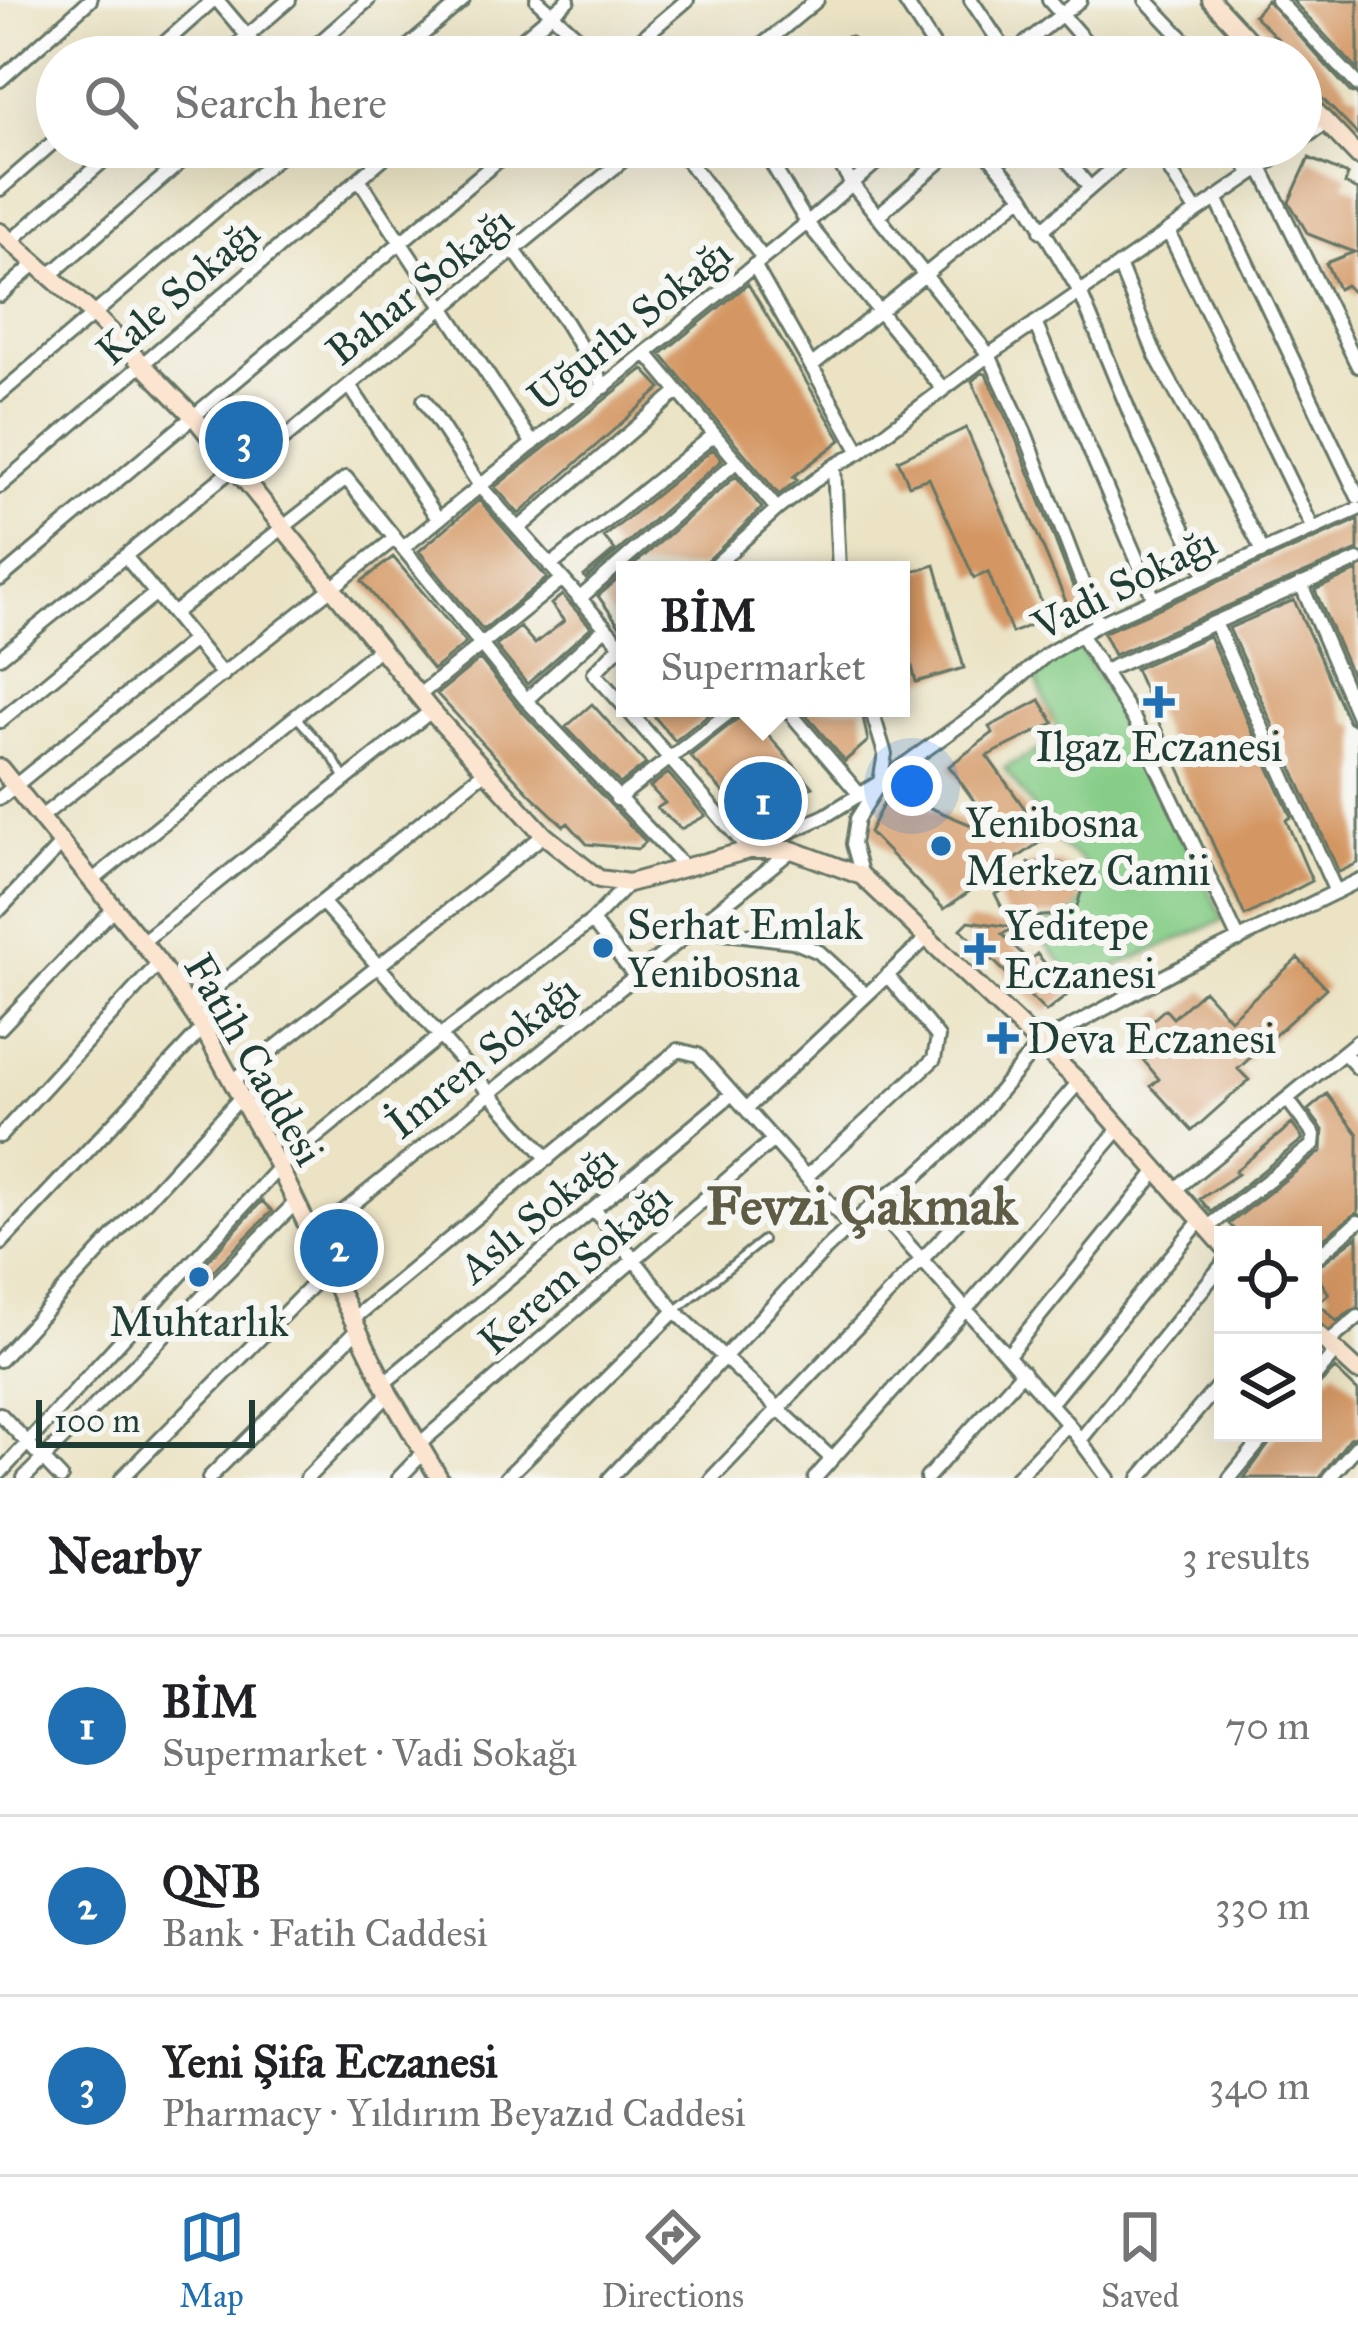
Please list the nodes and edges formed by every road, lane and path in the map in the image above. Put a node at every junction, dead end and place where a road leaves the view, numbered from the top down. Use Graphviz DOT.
graph roads {
  1 [pos="90,0"];
  2 [pos="215,0"];
  3 [pos="289,0"];
  4 [pos="368,0"];
  5 [pos="463,0"];
  6 [pos="537,0"];
  7 [pos="568,0"];
  8 [pos="687,0"];
  9 [pos="817,0"];
  10 [pos="904,0"];
  11 [pos="970,0"];
  12 [pos="1049,0"];
  13 [pos="1081,0"];
  14 [pos="1146,0"];
  15 [pos="1210,0"];
  16 [pos="1277,0"];
  17 [pos="551,14"];
  18 [pos="1060,16"];
  19 [pos="50,36"];
  20 [pos="173,36"];
  21 [pos="247,36"];
  22 [pos="326,36"];
  23 [pos="421,36"];
  24 [pos="525,36"];
  25 [pos="576,36"];
  26 [pos="645,36"];
  27 [pos="773,36"];
  28 [pos="927,36"];
  29 [pos="994,36"];
  30 [pos="1035,36"];
  31 [pos="1080,36"];
  32 [pos="1180,36"];
  33 [pos="1241,36"];
  34 [pos="1311,36"];
  35 [pos="36,48"];
  36 [pos="1322,48"];
  37 [pos="0,80"];
  38 [pos="1358,86"];
  39 [pos="1322,119"];
  40 [pos="1326,123"];
  41 [pos="1322,126"];
  42 [pos="1358,156"];
  43 [pos="36,157"];
  44 [pos="92,168"];
  45 [pos="171,168"];
  46 [pos="265,168"];
  47 [pos="372,168"];
  48 [pos="490,168"];
  49 [pos="614,168"];
  50 [pos="692,168"];
  51 [pos="774,168"];
  52 [pos="842,168"];
  53 [pos="870,168"];
  54 [pos="933,168"];
  55 [pos="1000,168"];
  56 [pos="1074,168"];
  57 [pos="1112,168"];
  58 [pos="1168,168"];
  59 [pos="1253,168"];
  60 [pos="1260,168"];
  61 [pos="1256,171"];
  62 [pos="359,179"];
  63 [pos="852,184"];
  64 [pos="1089,187"];
  65 [pos="0,189"];
  66 [pos="1023,196"];
  67 [pos="1216,198"];
  68 [pos="1196,211"];
  69 [pos="877,216"];
  70 [pos="807,223"];
  71 [pos="1041,231"];
  72 [pos="1168,231"];
  73 [pos="5,236"];
  74 [pos="401,244"];
  75 [pos="514,250"];
  76 [pos="758,262"];
  77 [pos="1119,265"];
  78 [pos="42,270"];
  79 [pos="924,274"];
  80 [pos="1079,292"];
  81 [pos="0,295"];
  82 [pos="443,308"];
  83 [pos="880,312"];
  84 [pos="93,314"];
  85 [pos="1035,323"];
  86 [pos="646,353"];
  87 [pos="989,355"];
  88 [pos="143,364"];
  89 [pos="811,366"];
  90 [pos="1358,366"];
  91 [pos="350,386"];
  92 [pos="604,387"];
  93 [pos="943,389"];
  94 [pos="676,393"];
  95 [pos="0,394"];
  96 [pos="424,400"];
  97 [pos="195,418"];
  98 [pos="715,435"];
  99 [pos="533,444"];
  100 [pos="860,452"];
  101 [pos="737,461"];
  102 [pos="834,466"];
  103 [pos="238,471"];
  104 [pos="0,486"];
  105 [pos="480,486"];
  106 [pos="1358,497"];
  107 [pos="777,509"];
  108 [pos="1358,509"];
  109 [pos="438,520"];
  110 [pos="285,527"];
  111 [pos="518,529"];
  112 [pos="1313,529"];
  113 [pos="399,544"];
  114 [pos="1263,551"];
  115 [pos="125,556"];
  116 [pos="1358,560"];
  117 [pos="622,561"];
  118 [pos="720,561"];
  119 [pos="839,561"];
  120 [pos="550,566"];
  121 [pos="616,566"];
  122 [pos="1206,576"];
  123 [pos="0,579"];
  124 [pos="562,579"];
  125 [pos="1301,584"];
  126 [pos="333,590"];
  127 [pos="156,593"];
  128 [pos="579,598"];
  129 [pos="1154,599"];
  130 [pos="174,613"];
  131 [pos="1215,622"];
  132 [pos="1098,624"];
  133 [pos="605,628"];
  134 [pos="1080,634"];
  135 [pos="616,638"];
  136 [pos="194,640"];
  137 [pos="479,646"];
  138 [pos="379,649"];
  139 [pos="616,651"];
  140 [pos="576,654"];
  141 [pos="0,657"];
  142 [pos="1104,671"];
  143 [pos="594,673"];
  144 [pos="223,675"];
  145 [pos="418,696"];
  146 [pos="616,696"];
  147 [pos="526,700"];
  148 [pos="431,711"];
  149 [pos="296,716"];
  150 [pos="634,717"];
  151 [pos="719,717"];
  152 [pos="794,717"];
  153 [pos="874,717"];
  154 [pos="1358,717"];
  155 [pos="0,721"];
  156 [pos="668,758"];
  157 [pos="0,768"];
  158 [pos="484,773"];
  159 [pos="345,779"];
  160 [pos="880,782"];
  161 [pos="7,790"];
  162 [pos="860,795"];
  163 [pos="617,799"];
  164 [pos="41,817"];
  165 [pos="544,835"];
  166 [pos="63,842"];
  167 [pos="749,850"];
  168 [pos="792,850"];
  169 [pos="685,868"];
  170 [pos="862,876"];
  171 [pos="93,880"];
  172 [pos="1358,881"];
  173 [pos="629,883"];
  174 [pos="1336,892"];
  175 [pos="322,902"];
  176 [pos="115,908"];
  177 [pos="0,909"];
  178 [pos="592,921"];
  179 [pos="694,929"];
  180 [pos="929,936"];
  181 [pos="1239,940"];
  182 [pos="142,942"];
  183 [pos="160,963"];
  184 [pos="378,967"];
  185 [pos="887,975"];
  186 [pos="634,976"];
  187 [pos="866,995"];
  188 [pos="190,1009"];
  189 [pos="0,1028"];
  190 [pos="202,1028"];
  191 [pos="439,1037"];
  192 [pos="1358,1042"];
  193 [pos="1040,1044"];
  194 [pos="1344,1053"];
  195 [pos="1358,1068"];
  196 [pos="1079,1082"];
  197 [pos="237,1089"];
  198 [pos="489,1093"];
  199 [pos="732,1094"];
  200 [pos="1287,1099"];
  201 [pos="746,1109"];
  202 [pos="1120,1128"];
  203 [pos="0,1136"];
  204 [pos="773,1140"];
  205 [pos="548,1159"];
  206 [pos="279,1167"];
  207 [pos="1157,1171"];
  208 [pos="806,1177"];
  209 [pos="1174,1191"];
  210 [pos="296,1202"];
  211 [pos="873,1204"];
  212 [pos="594,1209"];
  213 [pos="1358,1222"];
  214 [pos="1204,1224"];
  215 [pos="850,1226"];
  216 [pos="1214,1235"];
  217 [pos="313,1236"];
  218 [pos="764,1240"];
  219 [pos="0,1244"];
  220 [pos="1322,1252"];
  221 [pos="922,1259"];
  222 [pos="632,1261"];
  223 [pos="328,1268"];
  224 [pos="1214,1275"];
  225 [pos="968,1308"];
  226 [pos="675,1310"];
  227 [pos="1358,1317"];
  228 [pos="356,1324"];
  229 [pos="1325,1342"];
  230 [pos="1008,1355"];
  231 [pos="724,1359"];
  232 [pos="0,1360"];
  233 [pos="1358,1371"];
  234 [pos="1023,1372"];
  235 [pos="387,1389"];
  236 [pos="1214,1391"];
  237 [pos="1050,1404"];
  238 [pos="777,1410"];
  239 [pos="0,1414"];
  240 [pos="1068,1424"];
  241 [pos="1081,1439"];
  242 [pos="1260,1442"];
  243 [pos="28,1443"];
  244 [pos="1358,1445"];
  245 [pos="420,1450"];
  246 [pos="42,1458"];
  247 [pos="832,1459"];
  248 [pos="0,1473"];
  249 [pos="936,1475"];
  250 [pos="24,1478"];
  251 [pos="61,1478"];
  252 [pos="122,1478"];
  253 [pos="209,1478"];
  254 [pos="307,1478"];
  255 [pos="399,1478"];
  256 [pos="439,1478"];
  257 [pos="506,1478"];
  258 [pos="610,1478"];
  259 [pos="712,1478"];
  260 [pos="815,1478"];
  261 [pos="1016,1478"];
  262 [pos="1108,1478"];
  263 [pos="1140,1478"];
  264 [pos="1230,1478"];
  265 [pos="1329,1478"];
  1 -- 19 [label="street"];
  2 -- 20 [label="street"];
  2 -- 21 [label="street"];
  3 -- 21 [label="street"];
  4 -- 22 [label="street"];
  5 -- 23 [label="street"];
  6 -- 17 [label="street"];
  7 -- 17 [label="street"];
  8 -- 26 [label="street"];
  9 -- 27 [label="street"];
  10 -- 28 [label="street"];
  11 -- 29 [label="street"];
  12 -- 18 [label="street"];
  13 -- 18 [label="street"];
  14 -- 32 [label="street"];
  15 -- 33 [label="main road"];
  16 -- 34 [label="street"];
  17 -- 24 [label="street"];
  17 -- 25 [label="street"];
  18 -- 30 [label="street"];
  18 -- 31 [label="street"];
  35 -- 37 [label="street"];
  36 -- 38 [label="street"];
  39 -- 40 [label="main road"];
  40 -- 41 [label="street"];
  40 -- 42 [label="main road"];
  43 -- 65 [label="street"];
  44 -- 73 [label="street"];
  45 -- 78 [label="street"];
  46 -- 84 [label="street"];
  47 -- 62 [label="street, Kale Sokağı"];
  48 -- 74 [label="street"];
  49 -- 75 [label="street, Bahar Sokağı"];
  50 -- 76 [label="street"];
  51 -- 70 [label="street"];
  52 -- 63 [label="street"];
  53 -- 63 [label="street, Uğurlu Sokağı"];
  54 -- 69 [label="street"];
  55 -- 66 [label="street"];
  56 -- 64 [label="street"];
  57 -- 64 [label="street"];
  58 -- 68 [label="street"];
  59 -- 61 [label="street"];
  60 -- 61 [label="street"];
  61 -- 67 [label="street"];
  61 -- 90 [label="street"];
  62 -- 74 [label="street"];
  62 -- 88 [label="street, Kale Sokağı"];
  63 -- 69 [label="street"];
  63 -- 70 [label="street, Uğurlu Sokağı"];
  64 -- 71 [label="street"];
  66 -- 71 [label="street"];
  66 -- 79 [label="street"];
  67 -- 68 [label="street"];
  67 -- 106 [label="street"];
  68 -- 72 [label="street"];
  69 -- 79 [label="street"];
  70 -- 76 [label="street, Uğurlu Sokağı"];
  70 -- 83 [label="street"];
  71 -- 80 [label="street"];
  72 -- 77 [label="street"];
  72 -- 112 [label="street"];
  73 -- 78 [label="main road"];
  74 -- 82 [label="street"];
  74 -- 97 [label="street"];
  75 -- 82 [label="street, Bahar Sokağı"];
  75 -- 92 [label="street"];
  76 -- 86 [label="street, Uğurlu Sokağı"];
  76 -- 89 [label="street"];
  77 -- 80 [label="street"];
  77 -- 114 [label="street"];
  78 -- 81 [label="street"];
  78 -- 84 [label="main road"];
  79 -- 83 [label="street"];
  79 -- 87 [label="street"];
  80 -- 85 [label="street"];
  80 -- 122 [label="street"];
  82 -- 91 [label="street, Bahar Sokağı"];
  82 -- 99 [label="street"];
  83 -- 89 [label="street"];
  83 -- 93 [label="street"];
  84 -- 88 [label="main road"];
  84 -- 95 [label="street"];
  85 -- 87 [label="street"];
  85 -- 129 [label="street"];
  86 -- 92 [label="street, Uğurlu Sokağı"];
  86 -- 94 [label="street"];
  87 -- 93 [label="street"];
  87 -- 132 [label="street"];
  88 -- 97 [label="main road"];
  88 -- 104 [label="street, Kale Sokağı"];
  89 -- 100 [label="street"];
  91 -- 103 [label="street, Bahar Sokağı"];
  91 -- 109 [label="street"];
  92 -- 99 [label="street, Uğurlu Sokağı"];
  93 -- 100 [label="street"];
  94 -- 98 [label="street"];
  94 -- 111 [label="street"];
  96 -- 105 [label="street"];
  97 -- 103 [label="main road"];
  97 -- 123 [label="street"];
  98 -- 101 [label="street"];
  98 -- 120 [label="street"];
  99 -- 105 [label="street, Uğurlu Sokağı"];
  100 -- 102 [label="street"];
  101 -- 107 [label="street"];
  101 -- 117 [label="street"];
  102 -- 107 [label="street"];
  102 -- 119 [label="street"];
  103 -- 110 [label="main road"];
  103 -- 115 [label="street, Bahar Sokağı"];
  105 -- 109 [label="street, Uğurlu Sokağı"];
  105 -- 111 [label="street"];
  107 -- 118 [label="street"];
  108 -- 112 [label="street, Vadi Sokağı"];
  109 -- 113 [label="street, Uğurlu Sokağı"];
  110 -- 113 [label="street"];
  110 -- 126 [label="main road"];
  110 -- 130 [label="street"];
  111 -- 120 [label="street"];
  112 -- 114 [label="street, Vadi Sokağı"];
  113 -- 126 [label="street, Uğurlu Sokağı"];
  113 -- 137 [label="street"];
  114 -- 122 [label="street, Vadi Sokağı"];
  115 -- 127 [label="street"];
  115 -- 141 [label="street, Bahar Sokağı"];
  116 -- 125 [label="street"];
  120 -- 124 [label="street"];
  121 -- 128 [label="street"];
  122 -- 129 [label="street, Vadi Sokağı"];
  124 -- 128 [label="street"];
  124 -- 137 [label="street"];
  125 -- 131 [label="street"];
  125 -- 154 [label="street"];
  126 -- 138 [label="main road"];
  126 -- 144 [label="street, Uğurlu Sokağı"];
  127 -- 130 [label="street"];
  127 -- 155 [label="street"];
  128 -- 133 [label="street"];
  129 -- 132 [label="street, Vadi Sokağı"];
  130 -- 136 [label="street"];
  131 -- 142 [label="street"];
  131 -- 174 [label="street"];
  132 -- 134 [label="street, Vadi Sokağı"];
  133 -- 135 [label="street"];
  133 -- 140 [label="street"];
  134 -- 142 [label="street"];
  134 -- 160 [label="street, Vadi Sokağı"];
  136 -- 144 [label="street"];
  136 -- 161 [label="street"];
  137 -- 145 [label="street"];
  137 -- 147 [label="street"];
  138 -- 145 [label="main road"];
  138 -- 149 [label="street"];
  139 -- 143 [label="street"];
  140 -- 143 [label="street"];
  140 -- 147 [label="street"];
  142 -- 181 [label="street"];
  143 -- 146 [label="street"];
  144 -- 164 [label="street, Uğurlu Sokağı"];
  145 -- 148 [label="main road"];
  147 -- 163 [label="street"];
  148 -- 158 [label="main road"];
  148 -- 159 [label="street"];
  149 -- 159 [label="lane"];
  149 -- 171 [label="street"];
  150 -- 156 [label="street"];
  151 -- 156 [label="street"];
  152 -- 162 [label="street"];
  153 -- 160 [label="street"];
  156 -- 163 [label="street"];
  156 -- 167 [label="street"];
  157 -- 161 [label="main road, Fatih Caddesi"];
  158 -- 165 [label="main road"];
  158 -- 175 [label="street"];
  159 -- 182 [label="street"];
  160 -- 162 [label="street, Vadi Sokağı"];
  160 -- 170 [label="street"];
  161 -- 164 [label="main road, Fatih Caddesi"];
  162 -- 167 [label="street, Vadi Sokağı"];
  163 -- 169 [label="street"];
  164 -- 166 [label="main road, Fatih Caddesi"];
  165 -- 173 [label="main road"];
  165 -- 184 [label="street"];
  166 -- 171 [label="main road, Fatih Caddesi"];
  166 -- 177 [label="street"];
  167 -- 168 [label="main road"];
  167 -- 169 [label="main road"];
  168 -- 170 [label="main road"];
  168 -- 179 [label="street, İmren Sokağı"];
  169 -- 173 [label="main road"];
  170 -- 180 [label="main road"];
  171 -- 176 [label="main road, Fatih Caddesi"];
  172 -- 174 [label="street"];
  173 -- 178 [label="street"];
  174 -- 181 [label="street"];
  175 -- 184 [label="street"];
  175 -- 188 [label="street"];
  176 -- 182 [label="main road, Fatih Caddesi"];
  176 -- 189 [label="street"];
  178 -- 186 [label="street"];
  178 -- 191 [label="street"];
  179 -- 186 [label="street, İmren Sokağı"];
  179 -- 187 [label="street"];
  180 -- 185 [label="street"];
  180 -- 193 [label="main road"];
  181 -- 193 [label="street"];
  182 -- 183 [label="main road, Fatih Caddesi"];
  183 -- 188 [label="main road, Fatih Caddesi"];
  183 -- 203 [label="street"];
  184 -- 191 [label="street"];
  184 -- 197 [label="street"];
  185 -- 187 [label="street"];
  185 -- 208 [label="street"];
  186 -- 198 [label="street, İmren Sokağı"];
  187 -- 201 [label="street"];
  188 -- 190 [label="main road, Fatih Caddesi"];
  190 -- 197 [label="main road, Fatih Caddesi"];
  190 -- 219 [label="street"];
  191 -- 198 [label="street"];
  191 -- 206 [label="street"];
  192 -- 194 [label="street"];
  193 -- 196 [label="main road"];
  193 -- 211 [label="street"];
  194 -- 195 [label="street"];
  194 -- 200 [label="street"];
  196 -- 202 [label="main road"];
  196 -- 221 [label="street"];
  197 -- 206 [label="main road, Fatih Caddesi"];
  197 -- 232 [label="street"];
  198 -- 205 [label="street"];
  198 -- 217 [label="street, İmren Sokağı"];
  199 -- 201 [label="street"];
  199 -- 205 [label="street"];
  199 -- 212 [label="street, Aslı Sokağı"];
  200 -- 209 [label="street"];
  200 -- 214 [label="street"];
  201 -- 204 [label="street"];
  202 -- 207 [label="main road"];
  202 -- 225 [label="street"];
  204 -- 208 [label="street"];
  204 -- 222 [label="street, Kerem Sokağı"];
  205 -- 228 [label="street"];
  206 -- 210 [label="main road, Fatih Caddesi"];
  206 -- 243 [label="street"];
  207 -- 209 [label="main road"];
  207 -- 230 [label="street"];
  208 -- 215 [label="street"];
  209 -- 214 [label="main road"];
  210 -- 217 [label="main road, Fatih Caddesi"];
  210 -- 246 [label="street"];
  211 -- 215 [label="street"];
  211 -- 221 [label="street"];
  212 -- 222 [label="street"];
  212 -- 235 [label="street, Aslı Sokağı"];
  213 -- 220 [label="street"];
  214 -- 216 [label="main road"];
  214 -- 237 [label="street"];
  215 -- 231 [label="street"];
  217 -- 223 [label="main road, Fatih Caddesi"];
  218 -- 226 [label="lane"];
  221 -- 225 [label="street"];
  221 -- 238 [label="street"];
  222 -- 226 [label="street"];
  222 -- 245 [label="street, Kerem Sokağı"];
  223 -- 228 [label="main road, Fatih Caddesi"];
  223 -- 252 [label="street"];
  224 -- 241 [label="street"];
  225 -- 230 [label="street"];
  225 -- 247 [label="street"];
  226 -- 231 [label="street"];
  226 -- 257 [label="street"];
  227 -- 229 [label="street"];
  228 -- 235 [label="main road, Fatih Caddesi"];
  228 -- 253 [label="street"];
  229 -- 233 [label="main road"];
  230 -- 234 [label="street"];
  231 -- 238 [label="street"];
  231 -- 258 [label="street"];
  234 -- 237 [label="street"];
  234 -- 249 [label="street"];
  235 -- 245 [label="main road, Fatih Caddesi"];
  235 -- 254 [label="street, Aslı Sokağı"];
  236 -- 263 [label="street"];
  237 -- 240 [label="street"];
  238 -- 247 [label="street"];
  238 -- 259 [label="street"];
  239 -- 243 [label="street"];
  240 -- 241 [label="street"];
  240 -- 261 [label="street"];
  241 -- 262 [label="street"];
  242 -- 264 [label="street"];
  243 -- 246 [label="street"];
  243 -- 248 [label="street"];
  244 -- 265 [label="street"];
  245 -- 255 [label="street, Kerem Sokağı"];
  245 -- 256 [label="main road, Fatih Caddesi"];
  246 -- 250 [label="street"];
  246 -- 251 [label="street"];
  247 -- 260 [label="street"];
}
